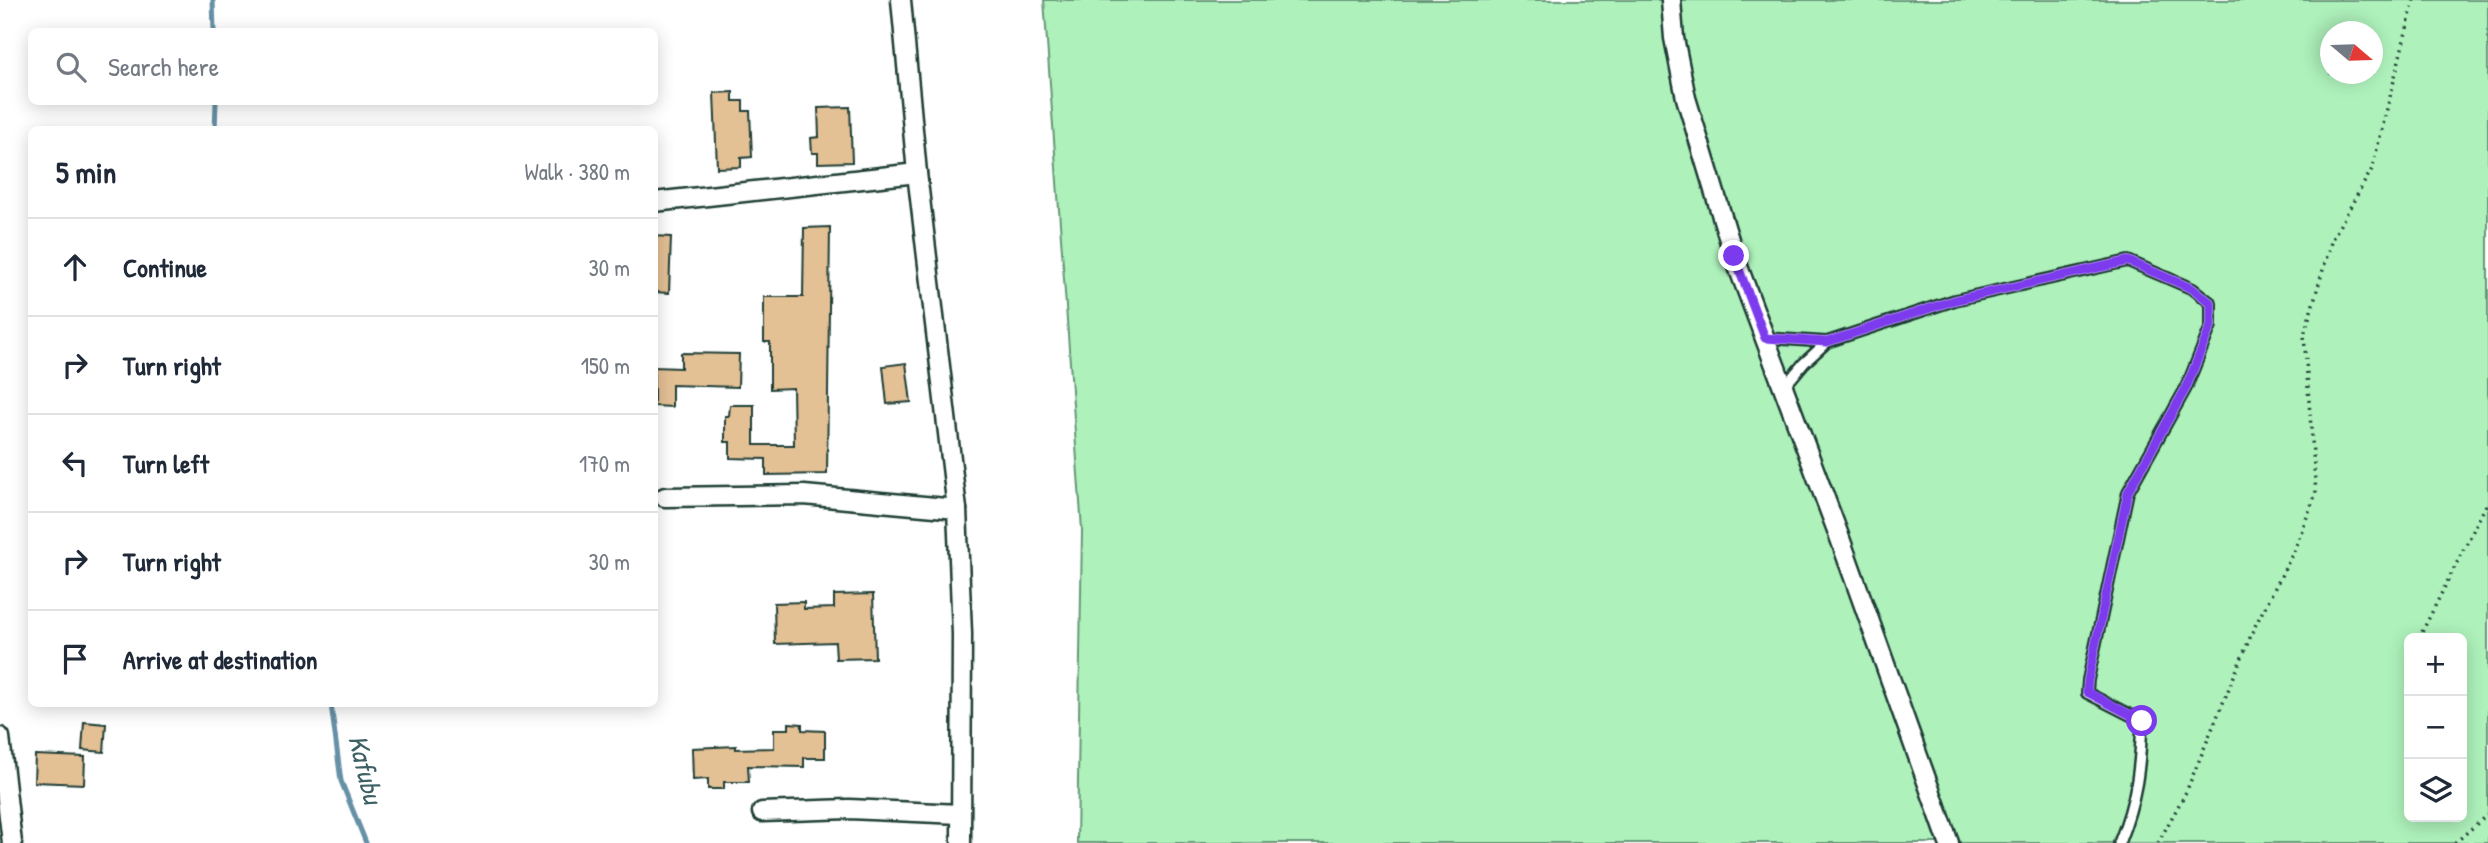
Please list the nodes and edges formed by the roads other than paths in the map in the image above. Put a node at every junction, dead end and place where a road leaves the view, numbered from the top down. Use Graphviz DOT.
graph roads {
  1 [pos="901,0"];
  2 [pos="1671,0"];
  3 [pos="917,173"];
  4 [pos="658,202"];
  5 [pos="1765,338"];
  6 [pos="1827,342"];
  7 [pos="1784,388"];
  8 [pos="665,497"];
  9 [pos="957,509"];
  10 [pos="0,737"];
  11 [pos="762,812"];
  12 [pos="960,814"];
  13 [pos="12,843"];
  14 [pos="961,843"];
  15 [pos="1949,843"];
  16 [pos="2119,843"];
  1 -- 3 [label="street"];
  2 -- 5 [label="street"];
  3 -- 4 [label="street"];
  3 -- 9 [label="street"];
  5 -- 6 [label="lane"];
  5 -- 7 [label="street"];
  6 -- 7 [label="lane"];
  6 -- 16 [label="lane"];
  7 -- 15 [label="street"];
  8 -- 9 [label="street"];
  9 -- 12 [label="street"];
  10 -- 13 [label="street"];
  11 -- 12 [label="street"];
  12 -- 14 [label="street"];
}
